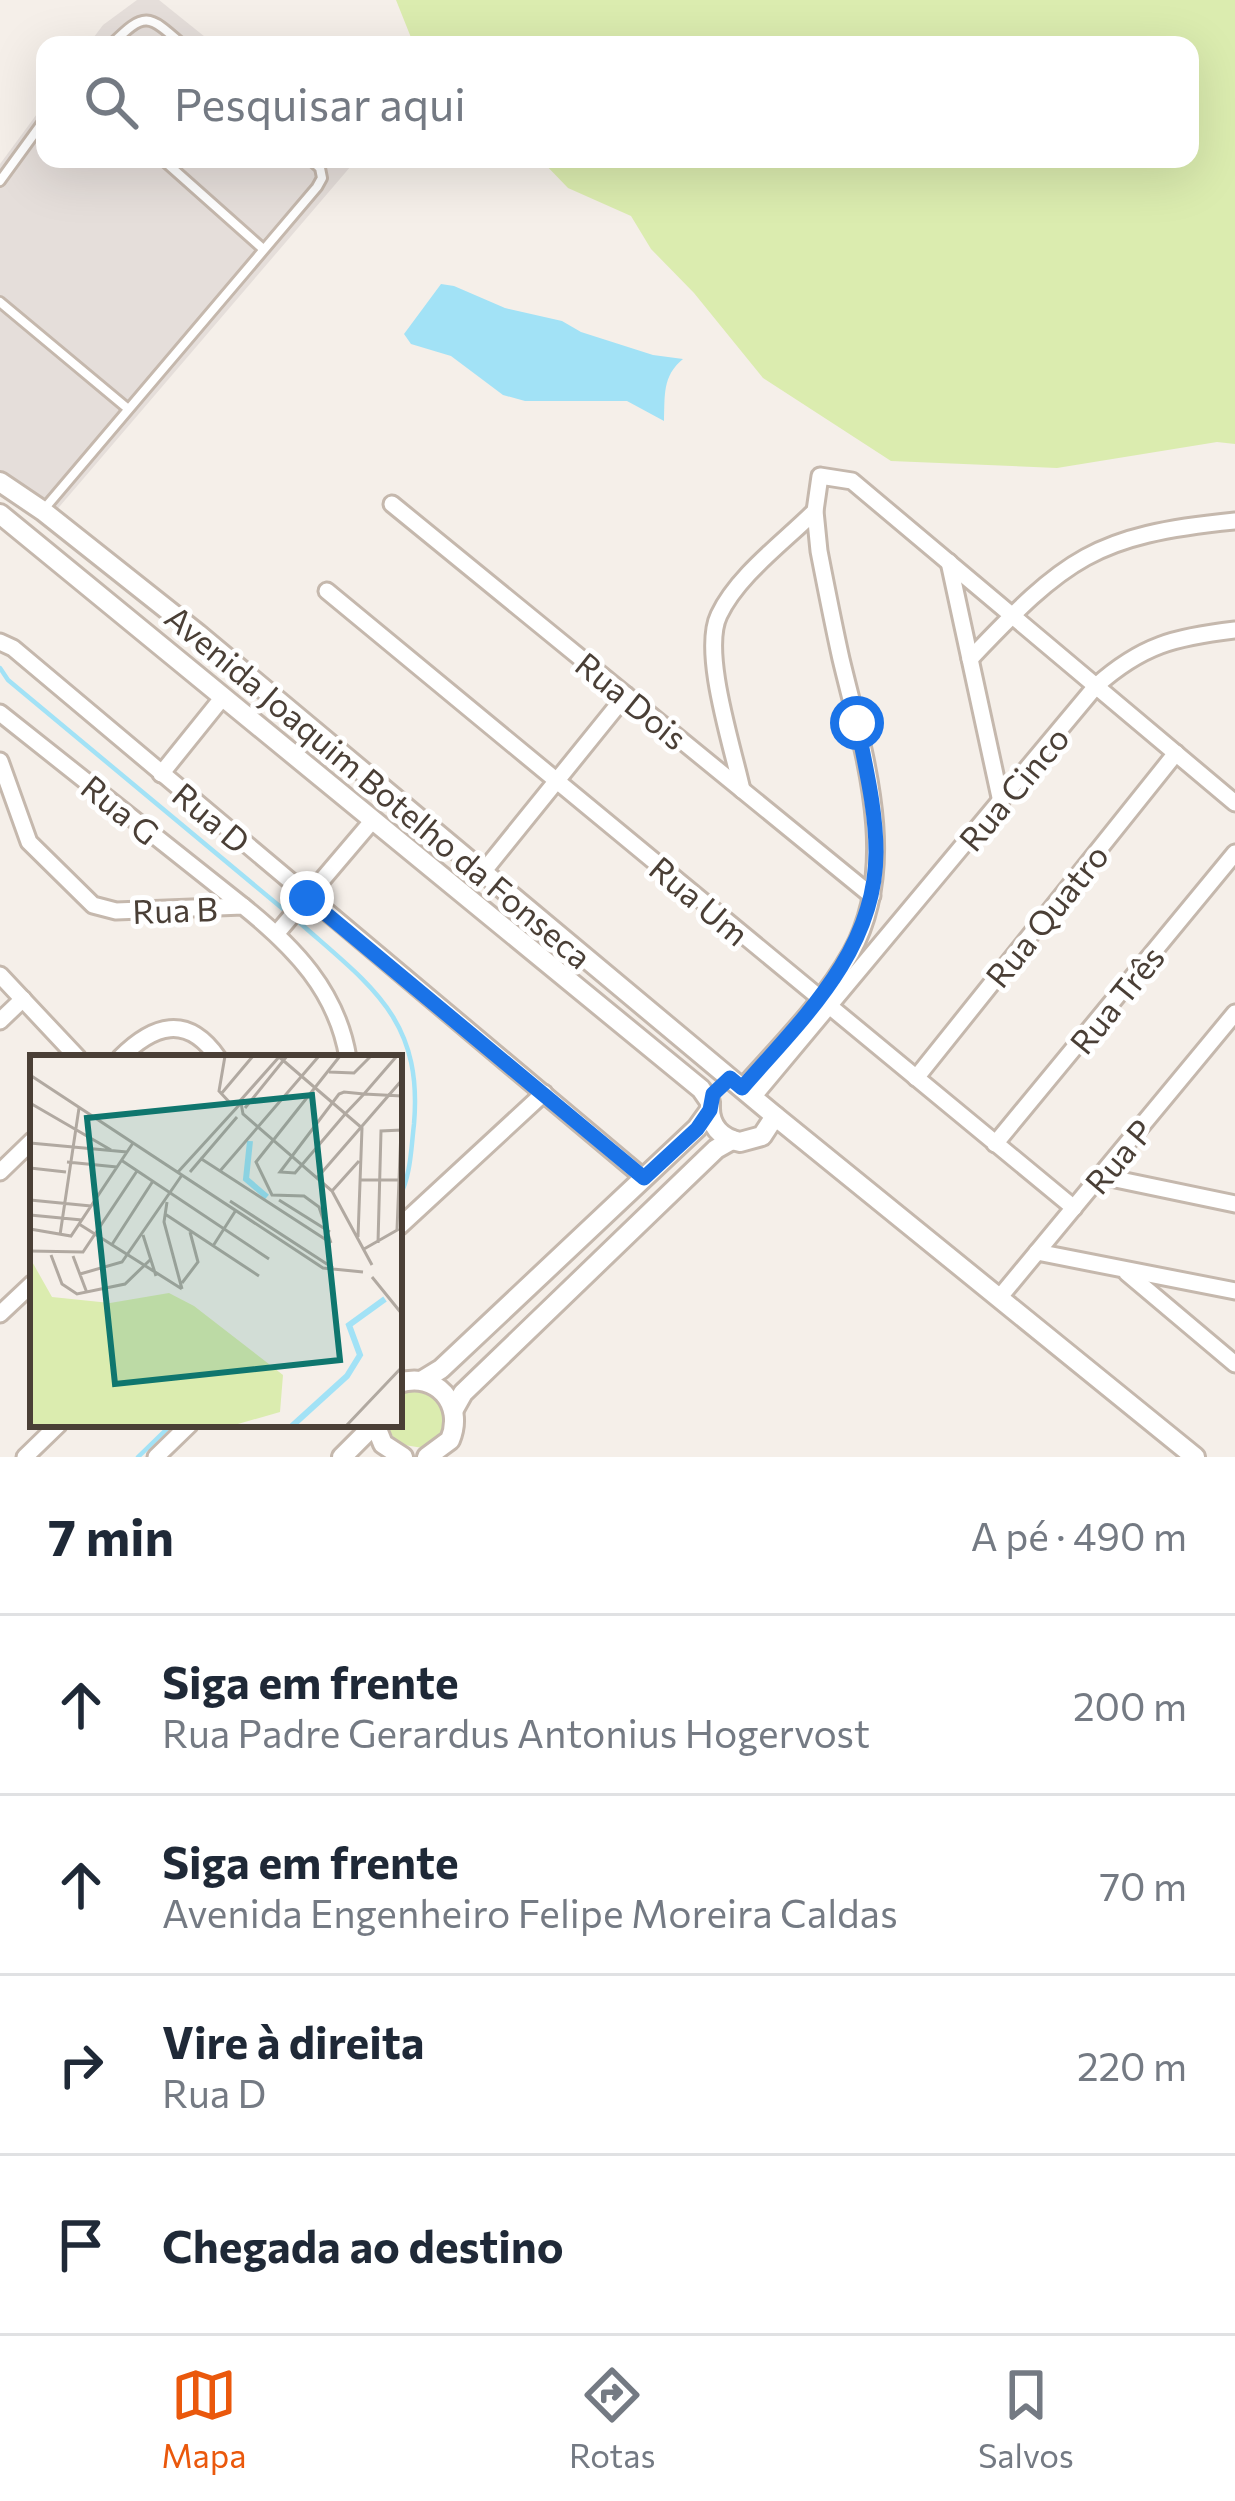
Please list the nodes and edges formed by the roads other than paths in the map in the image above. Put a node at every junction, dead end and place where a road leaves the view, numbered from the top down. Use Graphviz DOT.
graph roads {
  1 [pos="120,36"];
  2 [pos="173,36"];
  3 [pos="36,132"];
  4 [pos="172,168"];
  5 [pos="320,168"];
  6 [pos="0,182"];
  7 [pos="262,248"];
  8 [pos="0,302"];
  9 [pos="128,408"];
  10 [pos="0,482"];
  11 [pos="392,504"];
  12 [pos="43,511"];
  13 [pos="814,511"];
  14 [pos="0,514"];
  15 [pos="1235,521"];
  16 [pos="949,562"];
  17 [pos="327,591"];
  18 [pos="1012,615"];
  19 [pos="1235,630"];
  20 [pos="0,642"];
  21 [pos="970,659"];
  22 [pos="1096,686"];
  23 [pos="626,695"];
  24 [pos="223,697"];
  25 [pos="0,713"];
  26 [pos="1175,753"];
  27 [pos="0,761"];
  28 [pos="161,774"];
  29 [pos="556,781"];
  30 [pos="742,790"];
  31 [pos="1001,802"];
  32 [pos="1235,803"];
  33 [pos="373,820"];
  34 [pos="1235,853"];
  35 [pos="482,872"];
  36 [pos="872,896"];
  37 [pos="307,898"];
  38 [pos="243,906"];
  39 [pos="277,933"];
  40 [pos="0,975"];
  41 [pos="23,999"];
  42 [pos="825,1003"];
  43 [pos="1235,1013"];
  44 [pos="0,1021"];
  45 [pos="75,1055"];
  46 [pos="123,1055"];
  47 [pos="216,1055"];
  48 [pos="348,1055"];
  49 [pos="916,1078"];
  50 [pos="742,1088"];
  51 [pos="544,1093"];
  52 [pos="710,1106"];
  53 [pos="775,1116"];
  54 [pos="732,1140"];
  55 [pos="30,1143"];
  56 [pos="995,1144"];
  57 [pos="0,1172"];
  58 [pos="1101,1176"];
  59 [pos="644,1178"];
  60 [pos="616,1204"];
  61 [pos="1235,1204"];
  62 [pos="1074,1208"];
  63 [pos="402,1224"];
  64 [pos="638,1225"];
  65 [pos="1037,1252"];
  66 [pos="1123,1269"];
  67 [pos="30,1286"];
  68 [pos="1235,1290"];
  69 [pos="999,1298"];
  70 [pos="0,1314"];
  71 [pos="1235,1364"];
  72 [pos="423,1380"];
  73 [pos="402,1382"];
  74 [pos="454,1408"];
  75 [pos="56,1427"];
  76 [pos="187,1427"];
  77 [pos="372,1427"];
  78 [pos="376,1427"];
  79 [pos="440,1454"];
  80 [pos="25,1457"];
  81 [pos="156,1457"];
  82 [pos="342,1457"];
  83 [pos="401,1457"];
  84 [pos="1195,1457"];
  1 -- 2 [label="lane"];
  3 -- 6 [label="lane"];
  4 -- 7 [label="lane"];
  5 -- 7 [label="lane"];
  7 -- 9 [label="lane"];
  8 -- 9 [label="lane"];
  9 -- 12 [label="lane"];
  10 -- 12 [label="street, Avenida Joaquim Botelho da Fonseca"];
  11 -- 23 [label="street, Rua Dois"];
  12 -- 35 [label="street, Avenida Joaquim Botelho da Fonseca"];
  13 -- 16 [label="street"];
  13 -- 30 [label="street"];
  13 -- 36 [label="street"];
  14 -- 24 [label="street"];
  15 -- 18 [label="street"];
  16 -- 18 [label="street"];
  16 -- 21 [label="street"];
  17 -- 29 [label="street, Rua Um"];
  18 -- 21 [label="street"];
  18 -- 22 [label="street"];
  19 -- 22 [label="street, Rua Cinco"];
  20 -- 28 [label="street, Rua D"];
  21 -- 31 [label="street"];
  22 -- 26 [label="street"];
  22 -- 31 [label="street, Rua Cinco"];
  23 -- 29 [label="street"];
  23 -- 30 [label="street, Rua Dois"];
  24 -- 28 [label="street"];
  24 -- 33 [label="street"];
  25 -- 38 [label="street, Rua G"];
  26 -- 32 [label="street"];
  26 -- 49 [label="street, Rua Quatro"];
  27 -- 38 [label="street, Rua B"];
  28 -- 37 [label="street, Rua D"];
  29 -- 35 [label="street"];
  29 -- 42 [label="street, Rua Um"];
  30 -- 36 [label="street, Rua Dois"];
  31 -- 42 [label="street, Rua Cinco"];
  33 -- 37 [label="street"];
  33 -- 52 [label="street"];
  34 -- 56 [label="street, Rua Três"];
  35 -- 50 [label="street, Avenida Joaquim Botelho da Fonseca"];
  36 -- 42 [label="street"];
  37 -- 39 [label="street"];
  37 -- 51 [label="street, Rua D"];
  38 -- 39 [label="street, Rua B"];
  39 -- 48 [label="street, Rua B"];
  40 -- 41 [label="street"];
  41 -- 44 [label="street"];
  41 -- 45 [label="street"];
  42 -- 49 [label="street, Rua Um"];
  42 -- 50 [label="street"];
  43 -- 58 [label="street, Rua P"];
  46 -- 47 [label="street"];
  49 -- 56 [label="street, Rua Um"];
  50 -- 52 [label="street"];
  50 -- 53 [label="street"];
  51 -- 59 [label="street, Rua D"];
  51 -- 63 [label="street"];
  52 -- 54 [label="street"];
  52 -- 59 [label="street"];
  53 -- 54 [label="street"];
  53 -- 69 [label="street"];
  54 -- 64 [label="street"];
  55 -- 57 [label="street"];
  56 -- 62 [label="street, Rua Um"];
  58 -- 61 [label="street"];
  58 -- 62 [label="street, Rua P"];
  59 -- 60 [label="street"];
  60 -- 64 [label="street"];
  60 -- 72 [label="street"];
  62 -- 65 [label="street, Rua P"];
  64 -- 74 [label="street"];
  65 -- 66 [label="street"];
  65 -- 69 [label="street, Rua P"];
  66 -- 68 [label="street"];
  66 -- 71 [label="street"];
  67 -- 70 [label="street"];
  69 -- 84 [label="street"];
  72 -- 73 [label="street"];
  72 -- 74 [label="street"];
  74 -- 79 [label="street"];
  75 -- 80 [label="street"];
  76 -- 81 [label="street"];
  77 -- 82 [label="street"];
  78 -- 83 [label="street"];
}
